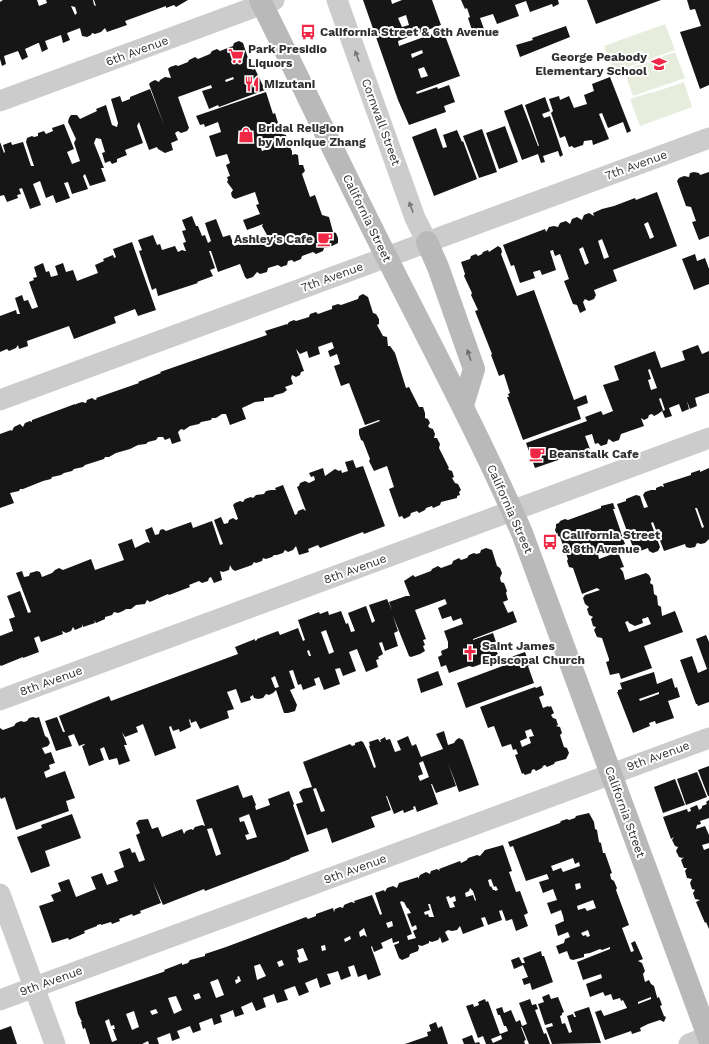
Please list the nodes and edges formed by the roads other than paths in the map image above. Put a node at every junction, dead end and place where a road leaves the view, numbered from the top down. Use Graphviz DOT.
graph roads {
  1 [pos="337,0"];
  2 [pos="265,1"];
  3 [pos="0,101"];
  4 [pos="709,138"];
  5 [pos="427,242"];
  6 [pos="386,257"];
  7 [pos="0,400"];
  8 [pos="463,405"];
  9 [pos="709,438"];
  10 [pos="512,510"];
  11 [pos="0,700"];
  12 [pos="709,738"];
  13 [pos="611,774"];
  14 [pos="0,894"];
  15 [pos="34,987"];
  16 [pos="0,1000"];
  17 [pos="704,1039"];
  18 [pos="55,1044"];
  5 -- 1 [label="street, Cornwall Street, one-way"];
  2 -- 3 [label="street, 6th Avenue"];
  2 -- 6 [label="main road, California Street"];
  4 -- 5 [label="street, 7th Avenue"];
  5 -- 6 [label="street, 7th Avenue"];
  8 -- 5 [label="main road, one-way"];
  6 -- 7 [label="street, 7th Avenue"];
  6 -- 8 [label="main road, California Street"];
  8 -- 10 [label="main road, California Street"];
  9 -- 10 [label="street, 8th Avenue"];
  10 -- 11 [label="street, 8th Avenue"];
  10 -- 13 [label="main road, California Street"];
  12 -- 13 [label="street, 9th Avenue"];
  13 -- 15 [label="street, 9th Avenue"];
  13 -- 17 [label="main road, California Street"];
  14 -- 15 [label="street"];
  15 -- 16 [label="street, 9th Avenue"];
  15 -- 18 [label="street"];
}
